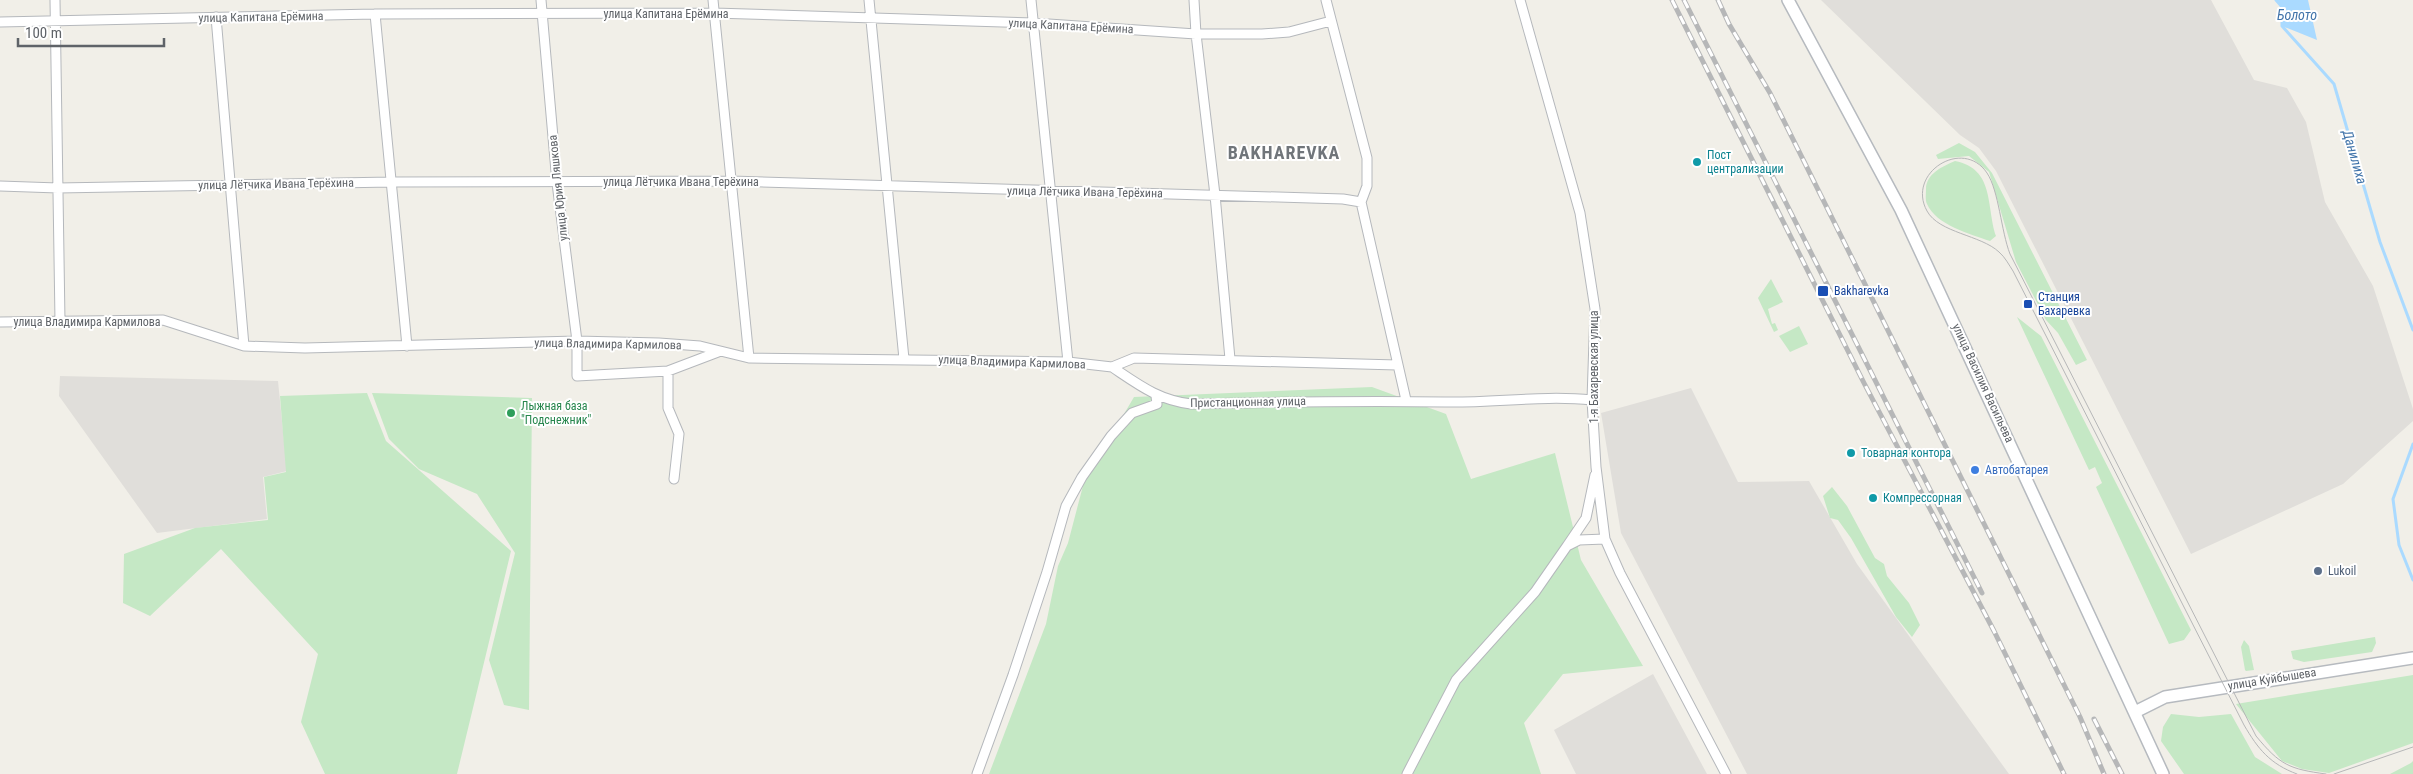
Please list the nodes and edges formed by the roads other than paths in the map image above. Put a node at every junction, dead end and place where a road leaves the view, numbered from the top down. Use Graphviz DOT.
graph roads {
  1 [pos="55,0"];
  2 [pos="541,0"];
  3 [pos="712,0"];
  4 [pos="869,0"];
  5 [pos="1031,0"];
  6 [pos="1194,0"];
  7 [pos="1326,0"];
  8 [pos="1520,0"];
  9 [pos="1788,0"];
  10 [pos="714,13"];
  11 [pos="375,14"];
  12 [pos="542,15"];
  13 [pos="216,17"];
  14 [pos="872,18"];
  15 [pos="55,21"];
  16 [pos="1331,21"];
  17 [pos="0,22"];
  18 [pos="1034,23"];
  19 [pos="1196,34"];
  20 [pos="731,181"];
  21 [pos="391,182"];
  22 [pos="556,183"];
  23 [pos="231,184"];
  24 [pos="0,186"];
  25 [pos="888,186"];
  26 [pos="58,188"];
  27 [pos="1050,191"];
  28 [pos="1215,195"];
  29 [pos="1361,202"];
  30 [pos="60,320"];
  31 [pos="0,322"];
  32 [pos="577,341"];
  33 [pos="244,346"];
  34 [pos="407,346"];
  35 [pos="719,352"];
  36 [pos="749,358"];
  37 [pos="904,359"];
  38 [pos="1230,359"];
  39 [pos="1068,362"];
  40 [pos="1397,365"];
  41 [pos="1112,367"];
  42 [pos="668,371"];
  43 [pos="1156,396"];
  44 [pos="1406,400"];
  45 [pos="1592,400"];
  46 [pos="1596,467"];
  47 [pos="674,480"];
  48 [pos="1605,539"];
  49 [pos="1567,546"];
  50 [pos="2413,658"];
  51 [pos="2135,712"];
  52 [pos="977,774"];
  53 [pos="1407,774"];
  54 [pos="1726,774"];
  55 [pos="2163,774"];
  1 -- 15 [label="street"];
  2 -- 12 [label="street, улица Юрия Ляшкова"];
  3 -- 10 [label="street"];
  4 -- 14 [label="street"];
  5 -- 18 [label="street"];
  6 -- 19 [label="street"];
  7 -- 16 [label="street"];
  8 -- 45 [label="street, 1-я Бахаревская улица"];
  9 -- 51 [label="main road, улица Василия Васильева"];
  10 -- 12 [label="street, улица Капитана Ерёмина"];
  10 -- 14 [label="street, улица Капитана Ерёмина"];
  10 -- 20 [label="street"];
  11 -- 12 [label="street, улица Капитана Ерёмина"];
  11 -- 13 [label="street, улица Капитана Ерёмина"];
  11 -- 21 [label="street"];
  12 -- 22 [label="street, улица Юрия Ляшкова"];
  13 -- 15 [label="street, улица Капитана Ерёмина"];
  13 -- 23 [label="street"];
  14 -- 18 [label="street, улица Капитана Ерёмина"];
  14 -- 25 [label="street"];
  15 -- 17 [label="street, улица Капитана Ерёмина"];
  15 -- 26 [label="street"];
  16 -- 19 [label="street, улица Капитана Ерёмина"];
  16 -- 29 [label="street"];
  18 -- 19 [label="street, улица Капитана Ерёмина"];
  18 -- 27 [label="street"];
  19 -- 28 [label="street"];
  20 -- 22 [label="street, улица Лётчика Ивана Терёхина"];
  20 -- 25 [label="street, улица Лётчика Ивана Терёхина"];
  20 -- 36 [label="street"];
  21 -- 22 [label="street, улица Лётчика Ивана Терёхина"];
  21 -- 23 [label="street, улица Лётчика Ивана Терёхина"];
  21 -- 34 [label="street"];
  22 -- 32 [label="street, улица Юрия Ляшкова"];
  23 -- 26 [label="street, улица Лётчика Ивана Терёхина"];
  23 -- 33 [label="street"];
  24 -- 26 [label="street, улица Лётчика Ивана Терёхина"];
  25 -- 27 [label="street, улица Лётчика Ивана Терёхина"];
  25 -- 37 [label="street"];
  26 -- 30 [label="street"];
  27 -- 28 [label="street, улица Лётчика Ивана Терёхина"];
  27 -- 39 [label="street"];
  28 -- 29 [label="street, улица Лётчика Ивана Терёхина"];
  28 -- 38 [label="street"];
  29 -- 40 [label="street"];
  30 -- 31 [label="street, улица Владимира Кармилова"];
  30 -- 33 [label="street, улица Владимира Кармилова"];
  32 -- 34 [label="street, улица Владимира Кармилова"];
  32 -- 35 [label="street, улица Владимира Кармилова"];
  32 -- 42 [label="street, улица Юрия Ляшкова"];
  33 -- 34 [label="street, улица Владимира Кармилова"];
  35 -- 36 [label="street, улица Владимира Кармилова"];
  35 -- 42 [label="street"];
  36 -- 37 [label="street, улица Владимира Кармилова"];
  37 -- 39 [label="street, улица Владимира Кармилова"];
  38 -- 40 [label="street, улица Владимира Кармилова"];
  38 -- 41 [label="street, улица Владимира Кармилова"];
  39 -- 41 [label="street, улица Владимира Кармилова"];
  40 -- 44 [label="street"];
  41 -- 43 [label="street, Пристанционная улица"];
  42 -- 47 [label="street"];
  43 -- 44 [label="street, Пристанционная улица"];
  43 -- 52 [label="street"];
  44 -- 45 [label="street, Пристанционная улица"];
  45 -- 46 [label="street, 1-я Бахаревская улица"];
  46 -- 48 [label="street, 1-я Бахаревская улица"];
  46 -- 49 [label="street"];
  48 -- 49 [label="street"];
  48 -- 54 [label="street, 1-я Бахаревская улица"];
  49 -- 53 [label="street"];
  50 -- 51 [label="main road, улица Куйбышева"];
  51 -- 55 [label="main road, улица Василия Васильева"];
}
